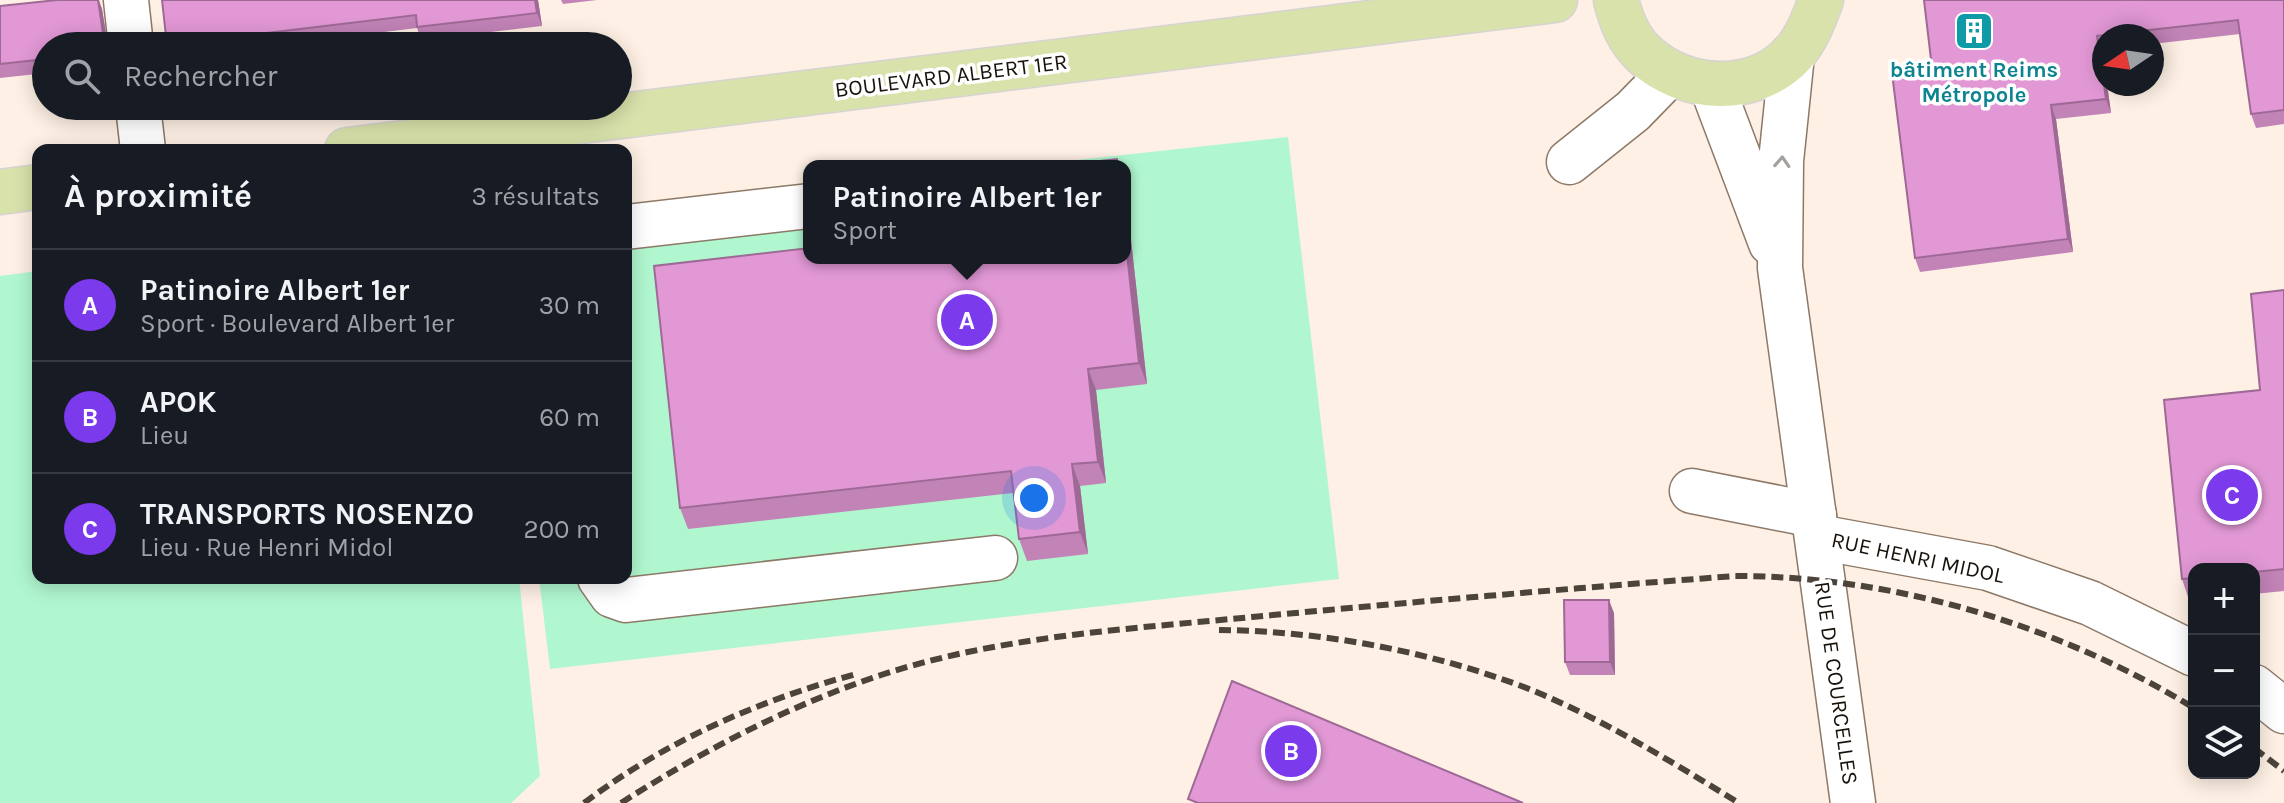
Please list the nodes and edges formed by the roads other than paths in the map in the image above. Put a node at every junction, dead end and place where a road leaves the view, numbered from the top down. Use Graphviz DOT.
graph roads {
  1 [pos="126,0"];
  2 [pos="1555,0"];
  3 [pos="1616,0"];
  4 [pos="1821,0"];
  5 [pos="129,32"];
  6 [pos="1792,55"];
  7 [pos="1690,79"];
  8 [pos="140,120"];
  9 [pos="561,137"];
  10 [pos="142,144"];
  11 [pos="446,144"];
  12 [pos="1569,162"];
  13 [pos="32,188"];
  14 [pos="0,192"];
  15 [pos="803,207"];
  16 [pos="632,226"];
  17 [pos="1780,268"];
  18 [pos="1692,491"];
  19 [pos="1816,526"];
  20 [pos="995,558"];
  21 [pos="604,584"];
  22 [pos="2188,651"];
  23 [pos="2260,692"];
  24 [pos="2284,711"];
  25 [pos="1853,803"];
  1 -- 5 [label="street"];
  2 -- 9 [label="main road, BOULEVARD ALBERT 1ER"];
  3 -- 7 [label="main road"];
  4 -- 6 [label="main road"];
  6 -- 7 [label="main road"];
  17 -- 6 [label="street, RUE DE COURCELLES, one-way"];
  7 -- 12 [label="street"];
  7 -- 17 [label="street, RUE DE COURCELLES"];
  8 -- 10 [label="street"];
  9 -- 11 [label="main road, BOULEVARD ALBERT 1ER"];
  13 -- 14 [label="main road"];
  15 -- 16 [label="street"];
  17 -- 19 [label="street, RUE DE COURCELLES"];
  18 -- 19 [label="street"];
  19 -- 22 [label="street, RUE HENRI MIDOL"];
  19 -- 25 [label="street, RUE DE COURCELLES"];
  20 -- 21 [label="street"];
  23 -- 24 [label="street"];
}
